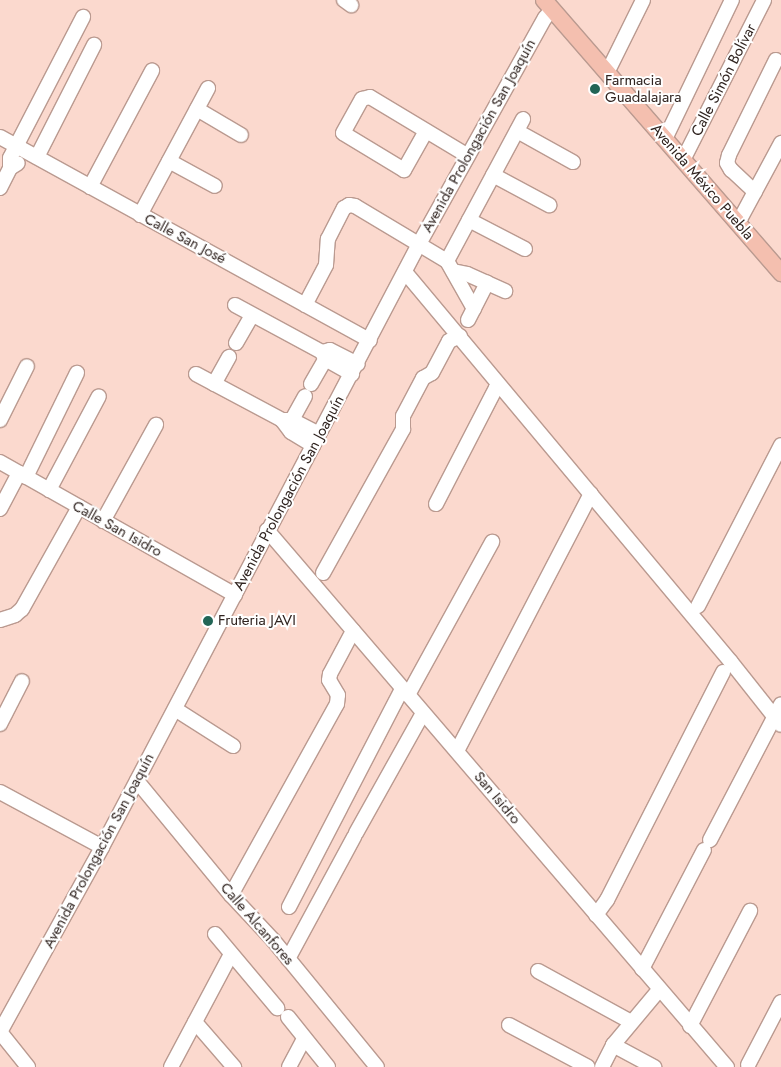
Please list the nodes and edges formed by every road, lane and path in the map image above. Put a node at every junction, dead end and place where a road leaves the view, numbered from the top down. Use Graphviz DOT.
graph roads {
  1 [pos="643,0"];
  2 [pos="732,0"];
  3 [pos="764,0"];
  4 [pos="546,2"];
  5 [pos="82,16"];
  6 [pos="94,45"];
  7 [pos="776,60"];
  8 [pos="152,71"];
  9 [pos="608,73"];
  10 [pos="208,88"];
  11 [pos="197,109"];
  12 [pos="426,131"];
  13 [pos="241,135"];
  14 [pos="0,137"];
  15 [pos="665,139"];
  16 [pos="781,144"];
  17 [pos="26,151"];
  18 [pos="468,156"];
  19 [pos="683,160"];
  20 [pos="169,161"];
  21 [pos="573,162"];
  22 [pos="776,164"];
  23 [pos="493,175"];
  24 [pos="215,186"];
  25 [pos="90,187"];
  26 [pos="0,188"];
  27 [pos="755,192"];
  28 [pos="549,205"];
  29 [pos="140,215"];
  30 [pos="469,220"];
  31 [pos="738,223"];
  32 [pos="420,244"];
  33 [pos="525,249"];
  34 [pos="450,266"];
  35 [pos="405,272"];
  36 [pos="781,273"];
  37 [pos="487,283"];
  38 [pos="506,291"];
  39 [pos="235,305"];
  40 [pos="305,305"];
  41 [pos="252,314"];
  42 [pos="460,336"];
  43 [pos="370,340"];
  44 [pos="236,343"];
  45 [pos="326,354"];
  46 [pos="229,357"];
  47 [pos="27,366"];
  48 [pos="355,369"];
  49 [pos="77,373"];
  50 [pos="196,374"];
  51 [pos="214,384"];
  52 [pos="500,386"];
  53 [pos="99,396"];
  54 [pos="0,420"];
  55 [pos="287,423"];
  56 [pos="156,425"];
  57 [pos="316,440"];
  58 [pos="781,445"];
  59 [pos="0,462"];
  60 [pos="22,475"];
  61 [pos="49,490"];
  62 [pos="591,494"];
  63 [pos="436,504"];
  64 [pos="79,508"];
  65 [pos="0,509"];
  66 [pos="103,521"];
  67 [pos="268,530"];
  68 [pos="492,542"];
  69 [pos="323,573"];
  70 [pos="235,595"];
  71 [pos="698,606"];
  72 [pos="0,620"];
  73 [pos="353,631"];
  74 [pos="723,672"];
  75 [pos="22,681"];
  76 [pos="405,692"];
  77 [pos="781,704"];
  78 [pos="175,709"];
  79 [pos="423,713"];
  80 [pos="778,721"];
  81 [pos="0,724"];
  82 [pos="233,746"];
  83 [pos="457,751"];
  84 [pos="137,781"];
  85 [pos="0,792"];
  86 [pos="102,847"];
  87 [pos="231,894"];
  88 [pos="289,907"];
  89 [pos="750,911"];
  90 [pos="596,915"];
  91 [pos="215,934"];
  92 [pos="231,954"];
  93 [pos="288,959"];
  94 [pos="642,969"];
  95 [pos="538,971"];
  96 [pos="659,990"];
  97 [pos="781,1002"];
  98 [pos="195,1022"];
  99 [pos="630,1022"];
  100 [pos="509,1025"];
  101 [pos="690,1026"];
  102 [pos="0,1032"];
  103 [pos="304,1039"];
  104 [pos="613,1045"];
  105 [pos="748,1065"];
  106 [pos="28,1067"];
  107 [pos="171,1067"];
  108 [pos="234,1067"];
  109 [pos="289,1067"];
  110 [pos="328,1067"];
  111 [pos="377,1067"];
  112 [pos="588,1067"];
  113 [pos="602,1067"];
  114 [pos="654,1067"];
  115 [pos="727,1067"];
  1 -- 9 [label="street"];
  2 -- 15 [label="street"];
  3 -- 19 [label="street, Calle Simón Bolívar"];
  4 -- 9 [label="main road, Avenida México Puebla"];
  4 -- 18 [label="street, Avenida Prolongación San Joaquín"];
  5 -- 17 [label="street"];
  6 -- 17 [label="street"];
  7 -- 27 [label="street"];
  8 -- 25 [label="street"];
  9 -- 15 [label="main road, Avenida México Puebla"];
  10 -- 11 [label="street"];
  11 -- 13 [label="street"];
  11 -- 20 [label="street"];
  12 -- 12 [label="street"];
  12 -- 18 [label="street"];
  14 -- 17 [label="street, Calle San José"];
  15 -- 19 [label="main road, Avenida México Puebla"];
  16 -- 22 [label="street"];
  17 -- 25 [label="street, Calle San José"];
  17 -- 26 [label="street"];
  18 -- 32 [label="street, Avenida Prolongación San Joaquín"];
  19 -- 31 [label="main road, Avenida México Puebla"];
  20 -- 24 [label="street"];
  20 -- 29 [label="street"];
  21 -- 23 [label="street"];
  22 -- 27 [label="street"];
  23 -- 28 [label="street"];
  23 -- 30 [label="street"];
  25 -- 29 [label="street, Calle San José"];
  27 -- 31 [label="street"];
  29 -- 40 [label="street, Calle San José"];
  30 -- 33 [label="street"];
  30 -- 34 [label="street"];
  31 -- 36 [label="main road, Avenida México Puebla"];
  32 -- 34 [label="street"];
  32 -- 35 [label="street, Avenida Prolongación San Joaquín"];
  32 -- 40 [label="street"];
  34 -- 37 [label="street"];
  34 -- 37 [label="street"];
  35 -- 42 [label="street"];
  35 -- 43 [label="street, Avenida Prolongación San Joaquín"];
  37 -- 38 [label="street"];
  39 -- 41 [label="street"];
  40 -- 43 [label="street, Calle San José"];
  41 -- 44 [label="street"];
  41 -- 45 [label="street"];
  42 -- 52 [label="street"];
  42 -- 69 [label="street"];
  43 -- 48 [label="street, Avenida Prolongación San Joaquín"];
  45 -- 48 [label="street"];
  45 -- 55 [label="street"];
  46 -- 51 [label="street"];
  47 -- 54 [label="street"];
  48 -- 57 [label="street, Avenida Prolongación San Joaquín"];
  49 -- 60 [label="street"];
  50 -- 51 [label="street"];
  51 -- 55 [label="street"];
  52 -- 62 [label="street"];
  52 -- 63 [label="street"];
  53 -- 61 [label="street"];
  55 -- 57 [label="street"];
  56 -- 66 [label="street"];
  57 -- 67 [label="street, Avenida Prolongación San Joaquín"];
  58 -- 71 [label="street"];
  59 -- 60 [label="street, Calle San Isidro"];
  60 -- 61 [label="street, Calle San Isidro"];
  60 -- 65 [label="street"];
  61 -- 64 [label="street, Calle San Isidro"];
  62 -- 80 [label="street"];
  62 -- 83 [label="street"];
  64 -- 66 [label="street, Calle San Isidro"];
  64 -- 72 [label="street"];
  66 -- 70 [label="street, Calle San Isidro"];
  67 -- 70 [label="street, Avenida Prolongación San Joaquín"];
  67 -- 73 [label="street, San Isidro"];
  68 -- 76 [label="street"];
  70 -- 78 [label="street, Avenida Prolongación San Joaquín"];
  73 -- 76 [label="street, San Isidro"];
  73 -- 87 [label="street"];
  74 -- 90 [label="street"];
  75 -- 81 [label="street"];
  76 -- 79 [label="street, San Isidro"];
  76 -- 88 [label="street"];
  77 -- 80 [label="street"];
  78 -- 82 [label="street"];
  78 -- 84 [label="street, Avenida Prolongación San Joaquín"];
  79 -- 83 [label="street, San Isidro"];
  79 -- 93 [label="street"];
  80 -- 94 [label="street"];
  83 -- 90 [label="street, San Isidro"];
  84 -- 86 [label="street, Avenida Prolongación San Joaquín"];
  84 -- 87 [label="street, Calle Alcanfores"];
  85 -- 86 [label="street"];
  86 -- 102 [label="street, Avenida Prolongación San Joaquín"];
  87 -- 93 [label="street, Calle Alcanfores"];
  89 -- 101 [label="street"];
  90 -- 94 [label="street, San Isidro"];
  91 -- 92 [label="street"];
  92 -- 98 [label="street"];
  92 -- 103 [label="street"];
  93 -- 111 [label="street, Calle Alcanfores"];
  94 -- 96 [label="street, San Isidro"];
  95 -- 99 [label="street"];
  96 -- 99 [label="street"];
  96 -- 101 [label="street, San Isidro"];
  97 -- 105 [label="street"];
  98 -- 107 [label="street"];
  98 -- 108 [label="street"];
  99 -- 104 [label="street"];
  100 -- 112 [label="street"];
  101 -- 115 [label="street, San Isidro"];
  102 -- 106 [label="street"];
  103 -- 109 [label="street"];
  103 -- 110 [label="street"];
  104 -- 113 [label="street"];
  104 -- 114 [label="street"];
}
